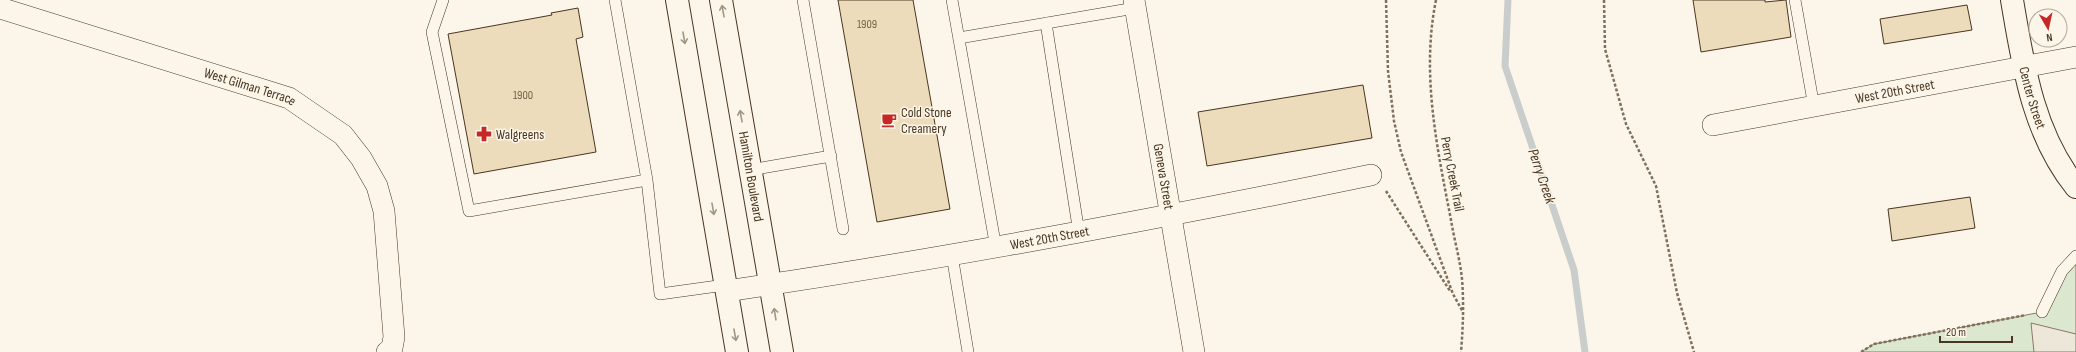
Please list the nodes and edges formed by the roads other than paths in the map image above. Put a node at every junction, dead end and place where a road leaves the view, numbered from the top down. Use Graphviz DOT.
graph roads {
  1 [pos="443,0"];
  2 [pos="615,0"];
  3 [pos="677,0"];
  4 [pos="721,0"];
  5 [pos="803,0"];
  6 [pos="952,0"];
  7 [pos="1795,0"];
  8 [pos="2012,0"];
  9 [pos="1135,4"];
  10 [pos="0,8"];
  11 [pos="1046,23"];
  12 [pos="959,38"];
  13 [pos="2076,57"];
  14 [pos="2024,66"];
  15 [pos="1814,107"];
  16 [pos="1713,125"];
  17 [pos="831,156"];
  18 [pos="750,170"];
  19 [pos="1371,175"];
  20 [pos="647,180"];
  21 [pos="2076,187"];
  22 [pos="1171,216"];
  23 [pos="843,229"];
  24 [pos="1079,233"];
  25 [pos="996,248"];
  26 [pos="952,255"];
  27 [pos="2076,256"];
  28 [pos="770,285"];
  29 [pos="726,288"];
  30 [pos="2042,312"];
  31 [pos="387,352"];
  32 [pos="737,352"];
  33 [pos="782,352"];
  34 [pos="968,352"];
  35 [pos="1194,352"];
  1 -- 20 [label="lane"];
  2 -- 20 [label="lane"];
  3 -- 29 [label="main road, one-way"];
  18 -- 4 [label="main road, Hamilton Boulevard, one-way"];
  5 -- 17 [label="lane"];
  6 -- 12 [label="lane"];
  7 -- 15 [label="lane"];
  8 -- 14 [label="main road, Center Street"];
  9 -- 11 [label="lane"];
  9 -- 22 [label="street, Geneva Street"];
  10 -- 31 [label="street, West Gilman Terrace"];
  11 -- 12 [label="lane"];
  11 -- 24 [label="lane"];
  12 -- 25 [label="lane"];
  13 -- 14 [label="street, West 20th Street"];
  14 -- 15 [label="street, West 20th Street"];
  14 -- 21 [label="main road, Center Street"];
  15 -- 16 [label="street, West 20th Street"];
  17 -- 18 [label="lane"];
  17 -- 23 [label="lane"];
  18 -- 28 [label="main road, Hamilton Boulevard"];
  19 -- 22 [label="street, West 20th Street"];
  20 -- 29 [label="lane"];
  22 -- 24 [label="street, West 20th Street"];
  22 -- 35 [label="street, Geneva Street"];
  24 -- 25 [label="street, West 20th Street"];
  25 -- 26 [label="street, West 20th Street"];
  26 -- 28 [label="street, West 20th Street"];
  26 -- 34 [label="lane"];
  27 -- 30 [label="lane"];
  28 -- 29 [label="street, West 20th Street"];
  33 -- 28 [label="main road, Hamilton Boulevard, one-way"];
  29 -- 32 [label="main road, one-way"];
}
